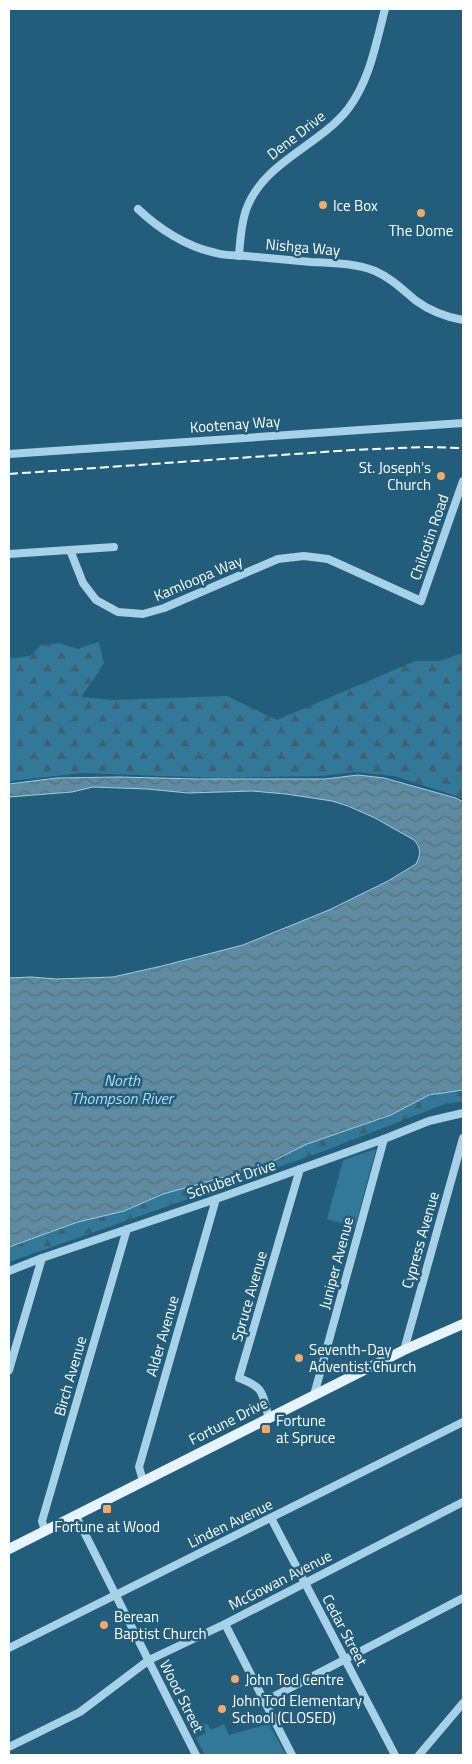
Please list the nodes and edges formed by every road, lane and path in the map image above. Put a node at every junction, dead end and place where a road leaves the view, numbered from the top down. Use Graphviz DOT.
graph roads {
  1 [pos="385,9"];
  2 [pos="138,209"];
  3 [pos="239,256"];
  4 [pos="463,320"];
  5 [pos="463,423"];
  6 [pos="9,454"];
  7 [pos="463,481"];
  8 [pos="114,547"];
  9 [pos="70,550"];
  10 [pos="9,554"];
  11 [pos="421,601"];
  12 [pos="463,1113"];
  13 [pos="463,1138"];
  14 [pos="384,1139"];
  15 [pos="300,1169"];
  16 [pos="216,1199"];
  17 [pos="127,1229"];
  18 [pos="42,1258"];
  19 [pos="9,1271"];
  20 [pos="463,1324"];
  21 [pos="404,1350"];
  22 [pos="9,1370"];
  23 [pos="314,1395"];
  24 [pos="267,1418"];
  25 [pos="463,1422"];
  26 [pos="142,1481"];
  27 [pos="463,1502"];
  28 [pos="76,1516"];
  29 [pos="270,1518"];
  30 [pos="45,1531"];
  31 [pos="9,1549"];
  32 [pos="305,1583"];
  33 [pos="116,1595"];
  34 [pos="463,1598"];
  35 [pos="225,1624"];
  36 [pos="9,1648"];
  37 [pos="345,1659"];
  38 [pos="149,1660"];
  39 [pos="264,1701"];
  40 [pos="463,1703"];
  41 [pos="9,1747"];
  42 [pos="192,1754"];
  43 [pos="292,1755"];
  44 [pos="395,1755"];
  45 [pos="419,1755"];
  1 -- 3 [label="street, Dene Drive"];
  2 -- 3 [label="street, Nishga Way"];
  3 -- 4 [label="street, Nishga Way"];
  5 -- 6 [label="street, Kootenay Way"];
  7 -- 11 [label="street, Chilcotin Road"];
  8 -- 9 [label="street"];
  9 -- 10 [label="street"];
  9 -- 11 [label="street, Kamloopa Way"];
  12 -- 14 [label="street, Schubert Drive"];
  13 -- 21 [label="street, Cypress Avenue"];
  14 -- 15 [label="street, Schubert Drive"];
  14 -- 23 [label="street, Juniper Avenue"];
  15 -- 16 [label="street, Schubert Drive"];
  15 -- 24 [label="street, Spruce Avenue"];
  16 -- 17 [label="street, Schubert Drive"];
  16 -- 26 [label="street, Alder Avenue"];
  17 -- 18 [label="street, Schubert Drive"];
  17 -- 30 [label="street, Birch Avenue"];
  18 -- 19 [label="street, Schubert Drive"];
  18 -- 22 [label="street"];
  20 -- 21 [label="main road, Fortune Drive"];
  21 -- 23 [label="main road, Fortune Drive"];
  23 -- 24 [label="main road, Fortune Drive"];
  24 -- 26 [label="main road, Fortune Drive"];
  25 -- 29 [label="street, Linden Avenue"];
  26 -- 28 [label="main road, Fortune Drive"];
  27 -- 32 [label="street, McGowan Avenue"];
  28 -- 30 [label="main road, Fortune Drive"];
  28 -- 33 [label="street, Wood Street"];
  29 -- 32 [label="street, Cedar Street"];
  29 -- 33 [label="street, Linden Avenue"];
  30 -- 31 [label="main road, Fortune Drive"];
  32 -- 35 [label="street, McGowan Avenue"];
  32 -- 37 [label="street, Cedar Street"];
  33 -- 36 [label="street, Linden Avenue"];
  33 -- 38 [label="street, Wood Street"];
  34 -- 37 [label="street"];
  35 -- 38 [label="street, McGowan Avenue"];
  35 -- 39 [label="street"];
  37 -- 39 [label="street"];
  37 -- 44 [label="street, Cedar Street"];
  38 -- 41 [label="street, McGowan Avenue"];
  38 -- 42 [label="street, Wood Street"];
  39 -- 43 [label="street"];
  40 -- 45 [label="street"];
}
